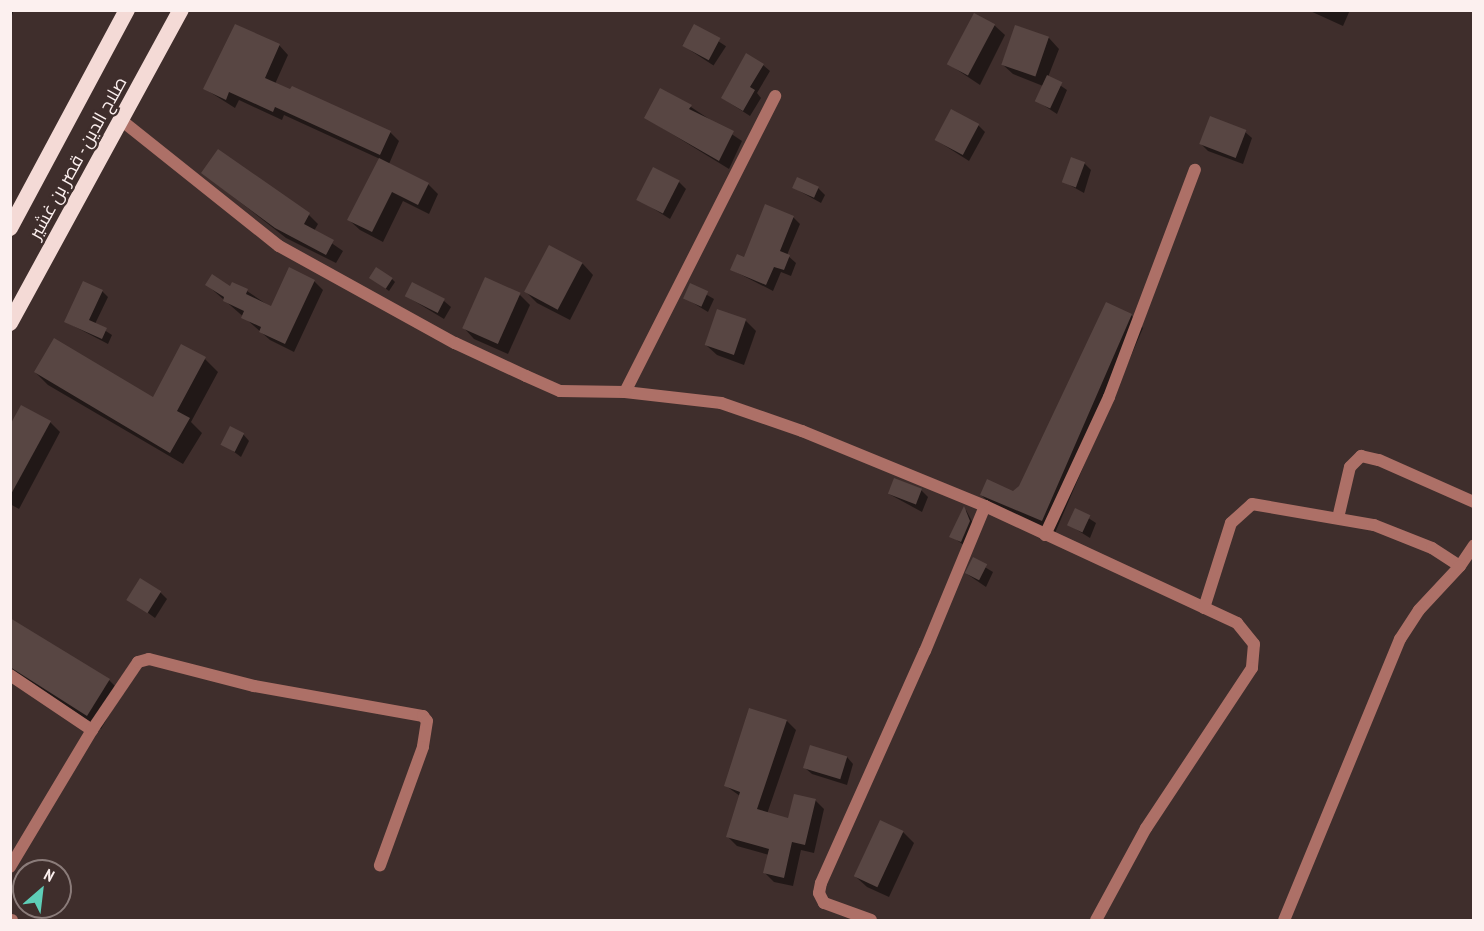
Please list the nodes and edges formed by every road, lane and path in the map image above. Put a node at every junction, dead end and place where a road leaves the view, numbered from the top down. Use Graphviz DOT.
graph roads {
  1 [pos="127,10"];
  2 [pos="181,10"];
  3 [pos="775,96"];
  4 [pos="121,120"];
  5 [pos="1195,171"];
  6 [pos="10,228"];
  7 [pos="10,323"];
  8 [pos="625,392"];
  9 [pos="1473,502"];
  10 [pos="985,506"];
  11 [pos="1338,518"];
  12 [pos="1046,535"];
  13 [pos="1473,545"];
  14 [pos="1460,566"];
  15 [pos="1204,608"];
  16 [pos="10,675"];
  17 [pos="92,730"];
  18 [pos="380,865"];
  19 [pos="10,867"];
  20 [pos="871,921"];
  21 [pos="1096,921"];
  22 [pos="1284,921"];
  1 -- 6 [label="highway"];
  2 -- 4 [label="highway, صلاح الدين - قصر بن غشير"];
  3 -- 8 [label="street"];
  4 -- 7 [label="highway, صلاح الدين - قصر بن غشير"];
  4 -- 8 [label="street"];
  5 -- 12 [label="street"];
  8 -- 10 [label="street"];
  9 -- 11 [label="street"];
  10 -- 12 [label="street"];
  10 -- 20 [label="street"];
  11 -- 14 [label="street"];
  11 -- 15 [label="street"];
  12 -- 15 [label="street"];
  13 -- 14 [label="street"];
  14 -- 22 [label="street"];
  15 -- 21 [label="street"];
  16 -- 17 [label="street"];
  17 -- 18 [label="street"];
  17 -- 19 [label="street"];
}
